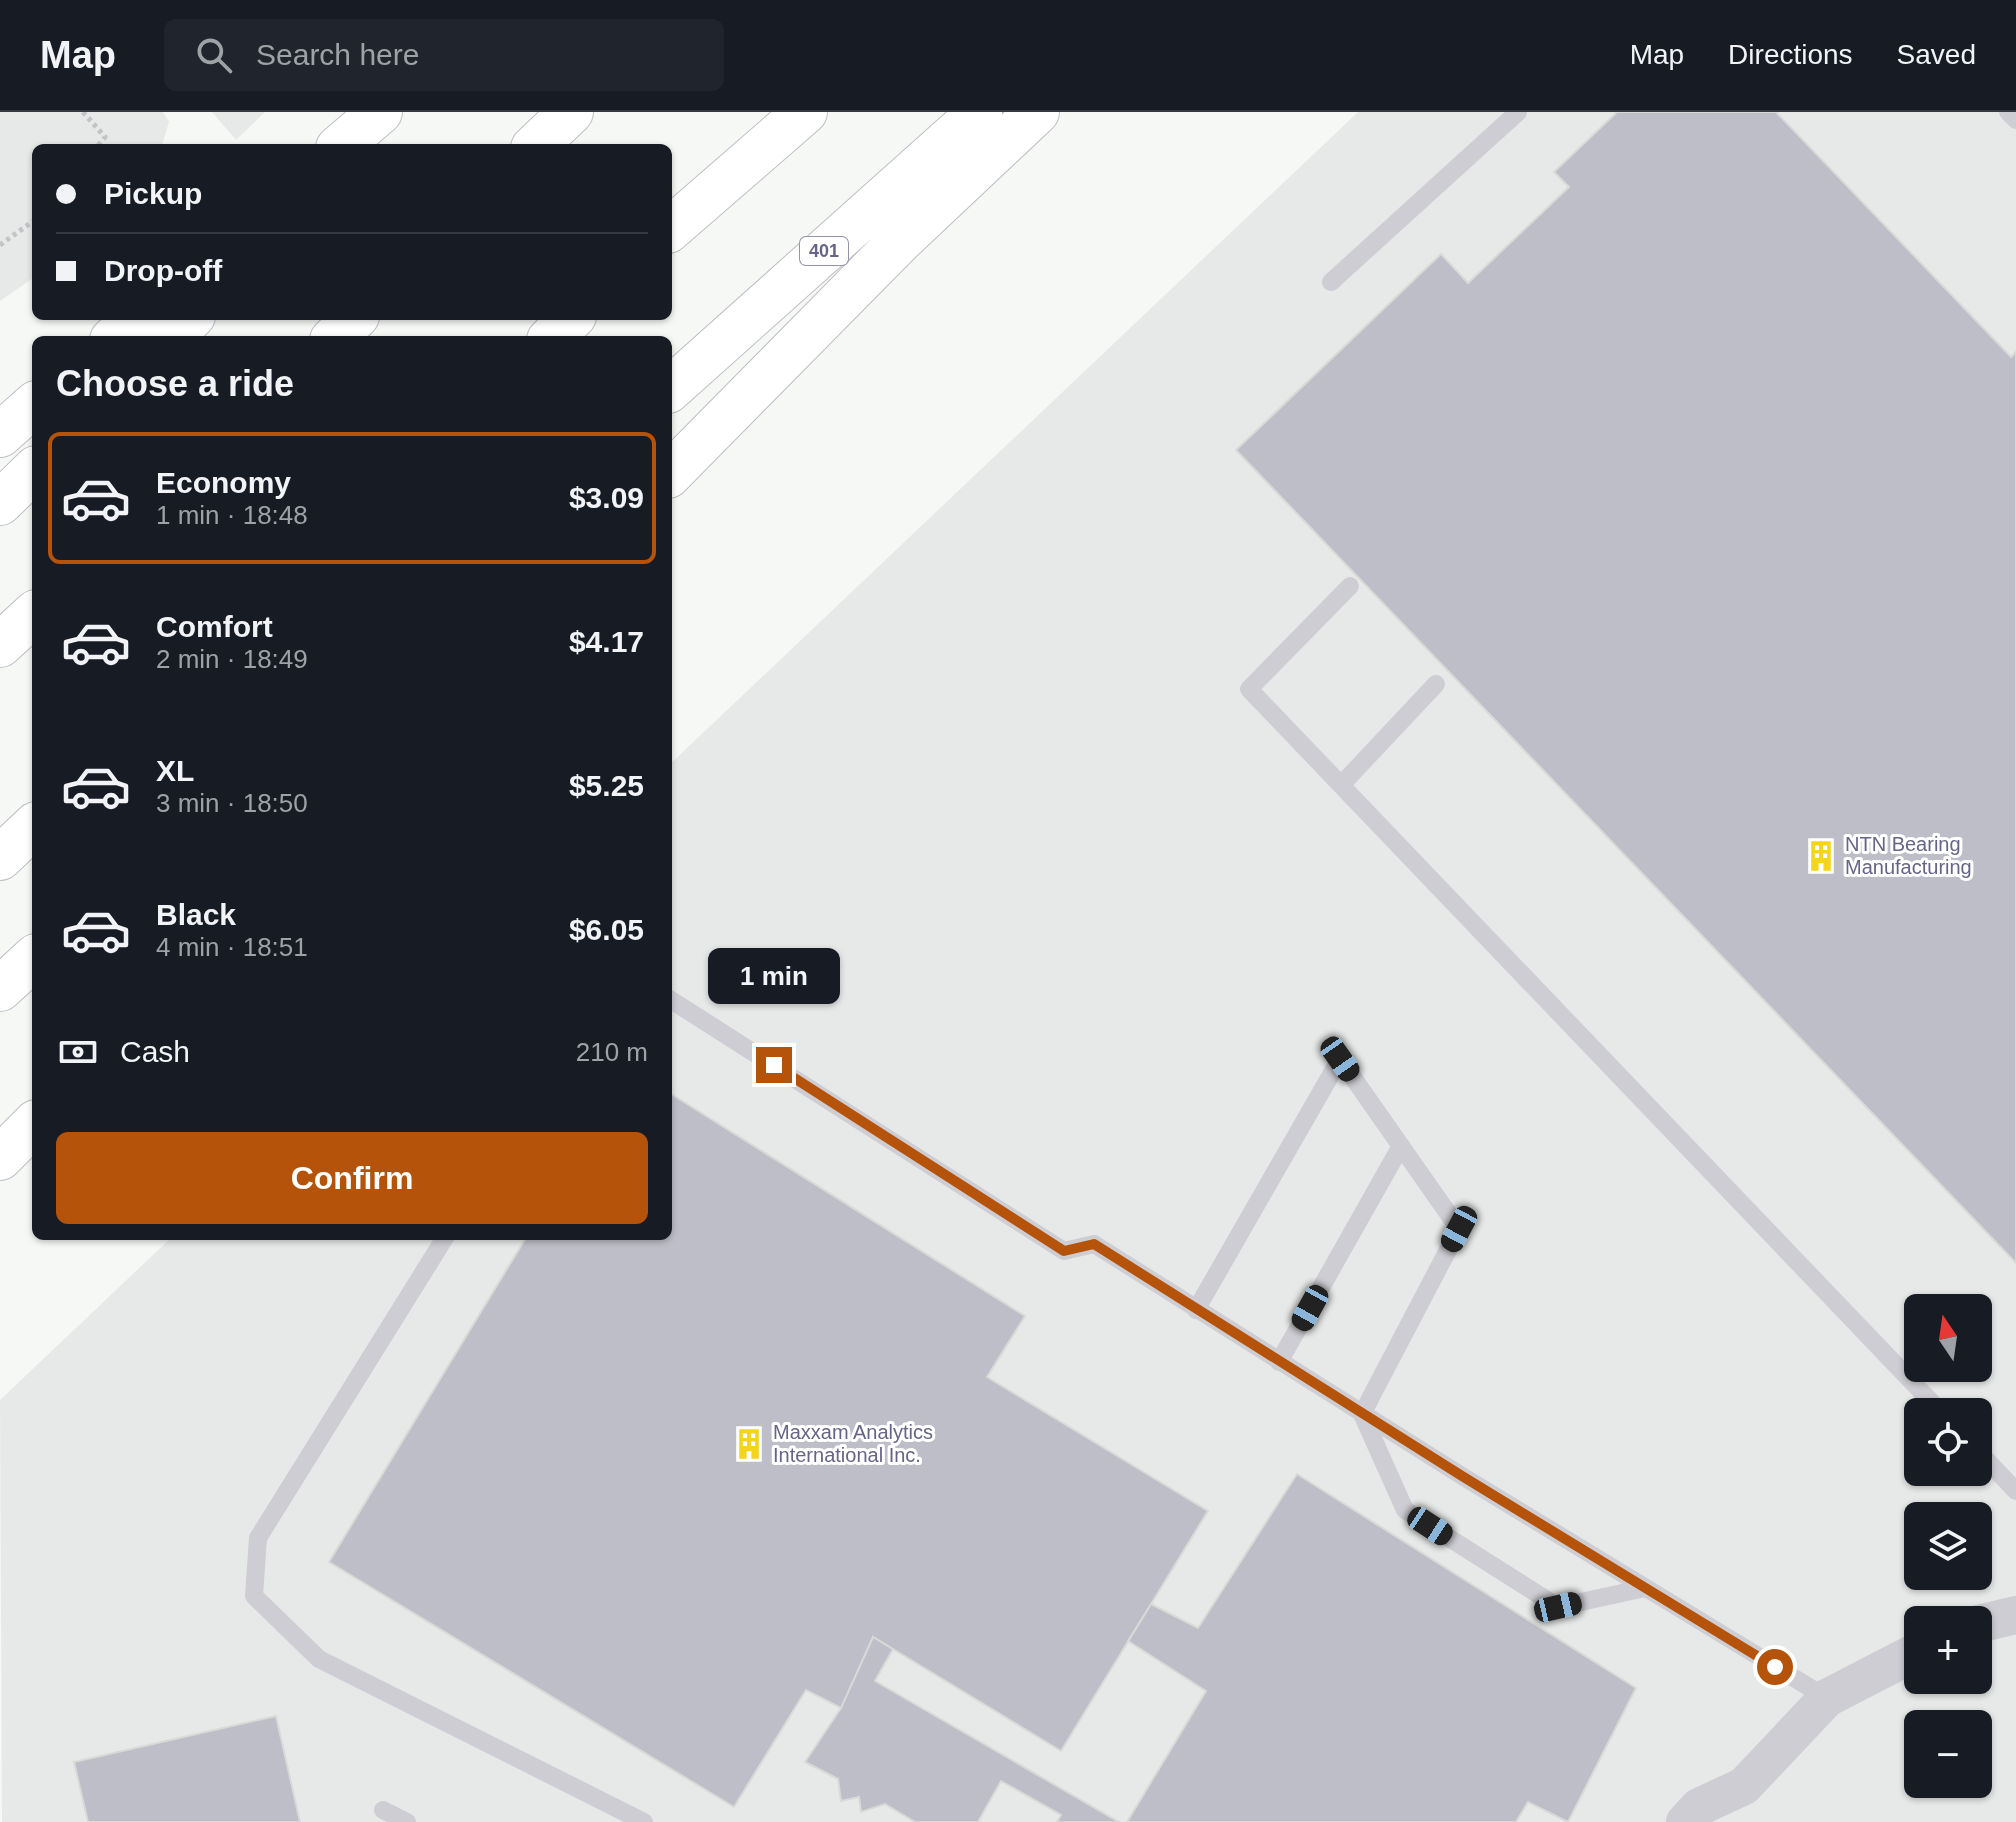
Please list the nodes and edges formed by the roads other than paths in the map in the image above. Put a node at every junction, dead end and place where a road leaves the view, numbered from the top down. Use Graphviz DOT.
graph roads {
  1 [pos="380,112"];
  2 [pos="404,112"];
  3 [pos="571,112"];
  4 [pos="786,112"];
  5 [pos="805,112"];
  6 [pos="980,112"];
  7 [pos="1037,112"];
  8 [pos="1518,112"];
  9 [pos="2008,112"];
  10 [pos="2016,120"];
  11 [pos="343,144"];
  12 [pos="371,144"];
  13 [pos="537,144"];
  14 [pos="672,225"];
  15 [pos="672,226"];
  16 [pos="1331,282"];
  17 [pos="135,320"];
  18 [pos="189,320"];
  19 [pos="353,320"];
  20 [pos="570,320"];
  21 [pos="117,336"];
  22 [pos="172,336"];
  23 [pos="336,336"];
  24 [pos="553,336"];
  25 [pos="672,387"];
  26 [pos="32,407"];
  27 [pos="0,435"];
  28 [pos="32,472"];
  29 [pos="672,472"];
  30 [pos="0,503"];
  31 [pos="1350,586"];
  32 [pos="32,616"];
  33 [pos="0,645"];
  34 [pos="1436,684"];
  35 [pos="1343,783"];
  36 [pos="32,828"];
  37 [pos="0,858"];
  38 [pos="32,960"];
  39 [pos="0,989"];
  40 [pos="672,1001"];
  41 [pos="32,1126"];
  42 [pos="1401,1146"];
  43 [pos="0,1158"];
  44 [pos="444,1240"];
  45 [pos="1196,1310"];
  46 [pos="1279,1362"];
  47 [pos="1928,1398"];
  48 [pos="1362,1414"];
  49 [pos="1992,1466"];
  50 [pos="2016,1491"];
  51 [pos="1645,1588"];
  52 [pos="2016,1615"];
  53 [pos="1992,1621"];
  54 [pos="1904,1658"];
  55 [pos="1827,1698"];
  56 [pos="1739,1804"];
  57 [pos="383,1810"];
  58 [pos="407,1822"];
  59 [pos="644,1822"];
  60 [pos="1685,1822"];
  1 -- 11 [label="highway"];
  2 -- 12 [label="highway"];
  3 -- 13 [label="highway"];
  4 -- 14 [label="highway"];
  5 -- 15 [label="highway"];
  6 -- 25 [label="highway, 401"];
  7 -- 29 [label="highway"];
  8 -- 16 [label="lane"];
  9 -- 10 [label="lane"];
  17 -- 21 [label="highway"];
  18 -- 22 [label="highway"];
  19 -- 23 [label="highway"];
  20 -- 24 [label="highway"];
  26 -- 27 [label="highway"];
  28 -- 30 [label="highway"];
  31 -- 35 [label="lane"];
  32 -- 33 [label="highway"];
  34 -- 35 [label="lane"];
  35 -- 47 [label="lane"];
  36 -- 37 [label="highway"];
  38 -- 39 [label="highway"];
  40 -- 45 [label="lane"];
  41 -- 43 [label="highway"];
  42 -- 45 [label="lane"];
  42 -- 46 [label="lane"];
  42 -- 48 [label="lane"];
  44 -- 59 [label="lane"];
  45 -- 46 [label="lane"];
  46 -- 48 [label="lane"];
  48 -- 51 [label="lane"];
  48 -- 51 [label="lane"];
  49 -- 50 [label="lane"];
  51 -- 55 [label="lane"];
  52 -- 53 [label="street"];
  54 -- 55 [label="street"];
  55 -- 56 [label="street"];
  56 -- 60 [label="street"];
  57 -- 58 [label="lane"];
}
